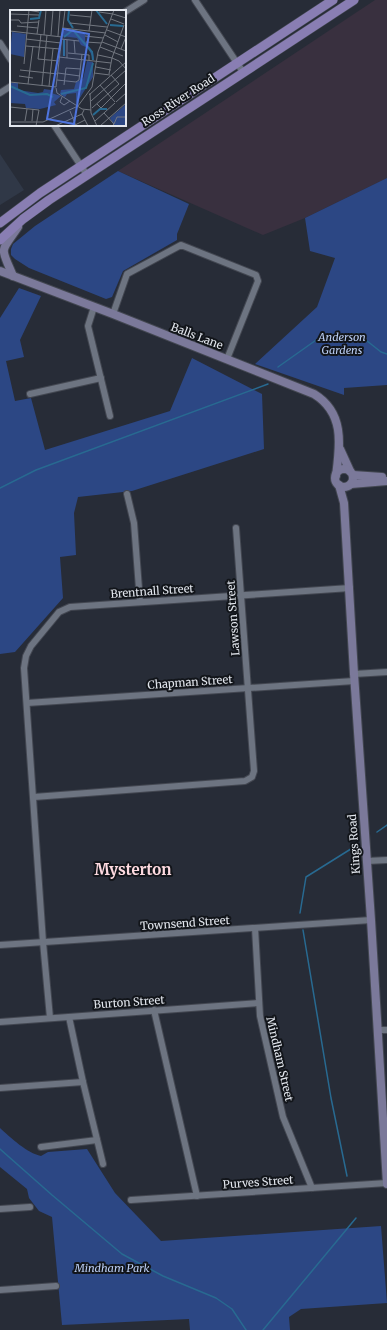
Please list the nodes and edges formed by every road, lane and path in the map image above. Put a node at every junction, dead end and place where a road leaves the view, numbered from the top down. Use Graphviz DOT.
graph roads {
  1 [pos="144,0"];
  2 [pos="195,0"];
  3 [pos="333,0"];
  4 [pos="354,0"];
  5 [pos="126,11"];
  6 [pos="0,43"];
  7 [pos="10,58"];
  8 [pos="237,63"];
  9 [pos="243,72"];
  10 [pos="10,87"];
  11 [pos="0,93"];
  12 [pos="55,126"];
  13 [pos="81,167"];
  14 [pos="87,175"];
  15 [pos="23,219"];
  16 [pos="0,223"];
  17 [pos="0,240"];
  18 [pos="0,271"];
  19 [pos="13,276"];
  20 [pos="94,307"];
  21 [pos="113,314"];
  22 [pos="227,359"];
  23 [pos="101,378"];
  24 [pos="30,394"];
  25 [pos="110,416"];
  26 [pos="339,448"];
  27 [pos="351,473"];
  28 [pos="336,476"];
  29 [pos="387,479"];
  30 [pos="339,485"];
  31 [pos="349,485"];
  32 [pos="127,494"];
  33 [pos="344,503"];
  34 [pos="236,528"];
  35 [pos="350,588"];
  36 [pos="241,596"];
  37 [pos="140,602"];
  38 [pos="387,672"];
  39 [pos="354,678"];
  40 [pos="248,688"];
  41 [pos="27,703"];
  42 [pos="34,797"];
  43 [pos="387,860"];
  44 [pos="367,861"];
  45 [pos="371,920"];
  46 [pos="255,928"];
  47 [pos="43,942"];
  48 [pos="0,945"];
  49 [pos="259,1003"];
  50 [pos="154,1010"];
  51 [pos="69,1017"];
  52 [pos="50,1018"];
  53 [pos="0,1022"];
  54 [pos="377,1030"];
  55 [pos="387,1030"];
  56 [pos="83,1082"];
  57 [pos="0,1088"];
  58 [pos="385,1124"];
  59 [pos="97,1140"];
  60 [pos="41,1147"];
  61 [pos="103,1164"];
  62 [pos="387,1184"];
  63 [pos="312,1188"];
  64 [pos="197,1196"];
  65 [pos="130,1200"];
  66 [pos="30,1207"];
  67 [pos="0,1209"];
  68 [pos="56,1286"];
  69 [pos="0,1290"];
  1 -- 5 [label="street"];
  2 -- 8 [label="street"];
  3 -- 8 [label="main road, Ross River Road"];
  4 -- 9 [label="main road, Ross River Road"];
  6 -- 7 [label="street"];
  8 -- 9 [label="street"];
  8 -- 13 [label="main road, Ross River Road"];
  9 -- 14 [label="main road, Ross River Road"];
  10 -- 11 [label="street"];
  12 -- 13 [label="street"];
  13 -- 14 [label="street"];
  13 -- 16 [label="main road, Ross River Road"];
  14 -- 15 [label="main road, Ross River Road"];
  15 -- 17 [label="main road, Ross River Road"];
  15 -- 19 [label="main road"];
  18 -- 19 [label="main road, Balls Lane"];
  19 -- 20 [label="main road, Balls Lane"];
  20 -- 21 [label="main road, Balls Lane"];
  20 -- 23 [label="street"];
  21 -- 22 [label="main road, Balls Lane"];
  21 -- 22 [label="street"];
  22 -- 26 [label="main road, Balls Lane"];
  23 -- 24 [label="street"];
  23 -- 25 [label="street"];
  26 -- 27 [label="main road, Balls Lane"];
  26 -- 28 [label="main road, Balls Lane"];
  27 -- 28 [label="main road"];
  27 -- 29 [label="main road"];
  27 -- 31 [label="main road"];
  28 -- 30 [label="main road"];
  29 -- 31 [label="main road"];
  30 -- 31 [label="main road"];
  30 -- 33 [label="main road, Kings Road"];
  31 -- 33 [label="main road, Kings Road"];
  32 -- 37 [label="street"];
  33 -- 35 [label="main road, Kings Road"];
  34 -- 36 [label="street, Lawson Street"];
  35 -- 36 [label="street, Brentnall Street"];
  35 -- 39 [label="main road, Kings Road"];
  36 -- 37 [label="street, Brentnall Street"];
  36 -- 40 [label="street, Lawson Street"];
  37 -- 41 [label="street, Brentnall Street"];
  38 -- 39 [label="street, Chapman Street"];
  39 -- 40 [label="street, Chapman Street"];
  39 -- 44 [label="main road, Kings Road"];
  40 -- 41 [label="street, Chapman Street"];
  40 -- 42 [label="street, Lawson Street"];
  41 -- 42 [label="street, Brentnall Street"];
  42 -- 47 [label="street, Brentnall Street"];
  43 -- 44 [label="street"];
  44 -- 45 [label="main road, Kings Road"];
  45 -- 46 [label="street, Townsend Street"];
  45 -- 54 [label="main road, Kings Road"];
  46 -- 47 [label="street, Townsend Street"];
  46 -- 49 [label="street, Mindham Street"];
  47 -- 48 [label="street, Townsend Street"];
  47 -- 52 [label="street, Brentnall Street"];
  49 -- 50 [label="street, Burton Street"];
  49 -- 63 [label="street, Mindham Street"];
  50 -- 51 [label="street, Burton Street"];
  50 -- 64 [label="street"];
  51 -- 52 [label="street, Burton Street"];
  51 -- 56 [label="street"];
  52 -- 53 [label="street, Burton Street"];
  54 -- 55 [label="street"];
  54 -- 58 [label="main road, Kings Road"];
  56 -- 57 [label="street"];
  56 -- 59 [label="street"];
  58 -- 62 [label="main road, Kings Road"];
  59 -- 60 [label="street"];
  59 -- 61 [label="street"];
  62 -- 63 [label="street, Purves Street"];
  63 -- 64 [label="street, Purves Street"];
  64 -- 65 [label="street, Purves Street"];
  66 -- 67 [label="street"];
  68 -- 69 [label="street"];
}
